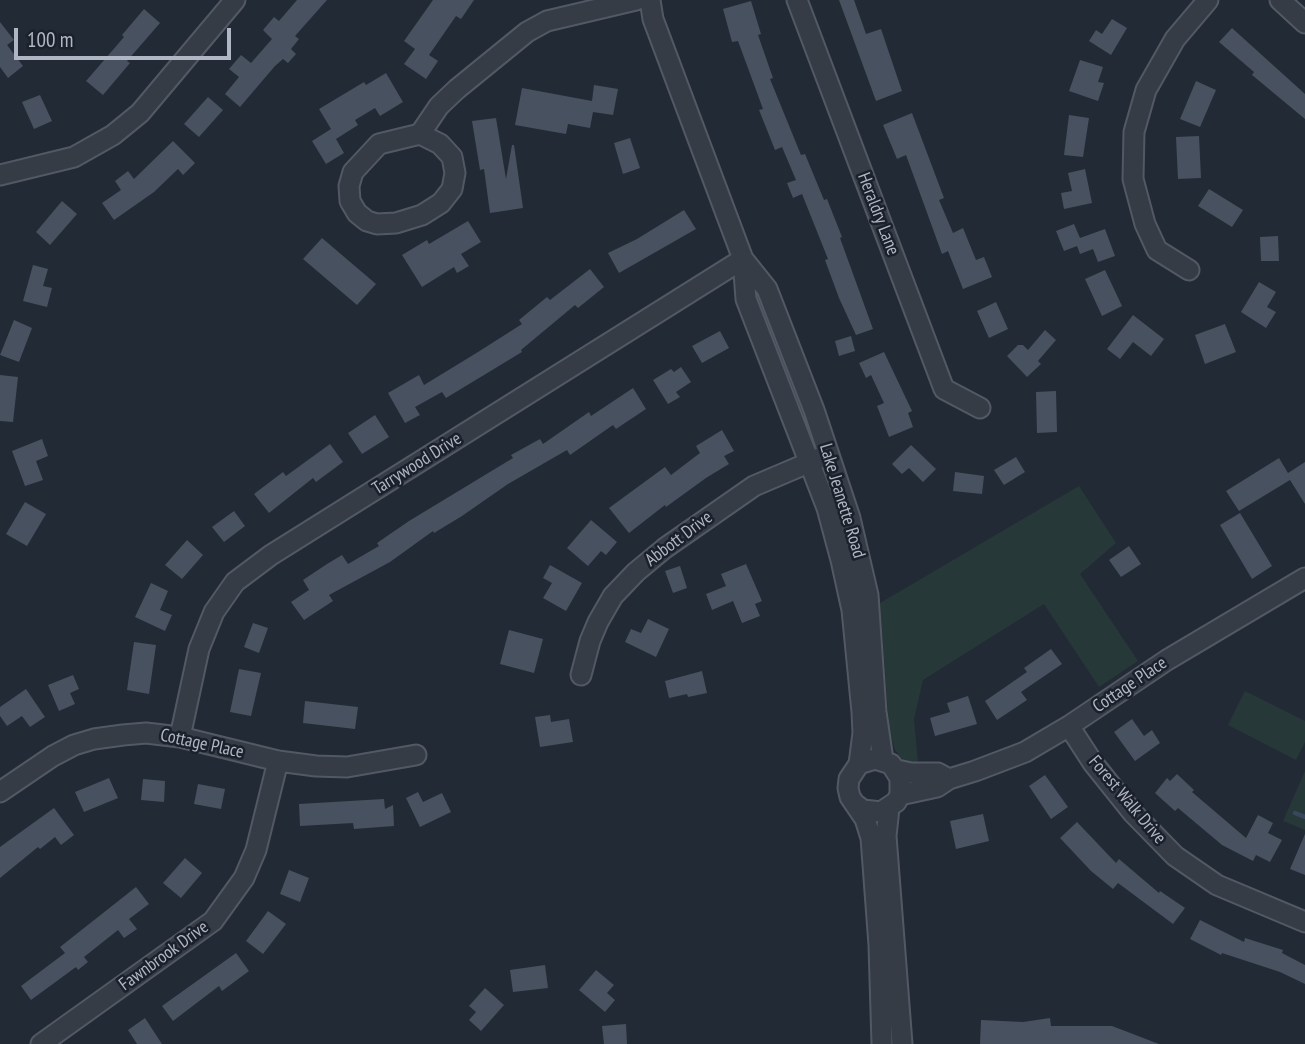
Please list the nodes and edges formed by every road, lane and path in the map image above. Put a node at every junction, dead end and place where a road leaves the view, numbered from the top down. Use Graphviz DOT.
graph roads {
  1 [pos="235,0"];
  2 [pos="636,0"];
  3 [pos="650,0"];
  4 [pos="797,0"];
  5 [pos="1208,0"];
  6 [pos="1280,0"];
  7 [pos="1305,23"];
  8 [pos="420,134"];
  9 [pos="0,175"];
  10 [pos="743,260"];
  11 [pos="1189,270"];
  12 [pos="980,408"];
  13 [pos="828,454"];
  14 [pos="809,462"];
  15 [pos="1305,578"];
  16 [pos="581,675"];
  17 [pos="1069,726"];
  18 [pos="180,737"];
  19 [pos="416,755"];
  20 [pos="278,761"];
  21 [pos="859,764"];
  22 [pos="890,765"];
  23 [pos="950,779"];
  24 [pos="0,792"];
  25 [pos="895,801"];
  26 [pos="855,804"];
  27 [pos="1305,922"];
  28 [pos="41,1044"];
  29 [pos="883,1044"];
  30 [pos="902,1044"];
  1 -- 9 [label="street"];
  2 -- 8 [label="street"];
  3 -- 10 [label="street, Lake Jeanette Road"];
  4 -- 12 [label="street, Heraldry Lane"];
  5 -- 11 [label="street"];
  6 -- 7 [label="street"];
  8 -- 8 [label="street"];
  10 -- 13 [label="street, Lake Jeanette Road"];
  10 -- 14 [label="street, Lake Jeanette Road"];
  10 -- 18 [label="street, Tarrywood Drive"];
  13 -- 14 [label="street, Abbott Drive"];
  13 -- 22 [label="street, Lake Jeanette Road"];
  14 -- 16 [label="street, Abbott Drive"];
  14 -- 21 [label="street, Lake Jeanette Road"];
  15 -- 17 [label="street, Cottage Place"];
  17 -- 23 [label="street, Cottage Place"];
  17 -- 27 [label="street, Forest Walk Drive"];
  18 -- 20 [label="street, Cottage Place"];
  18 -- 24 [label="street, Cottage Place"];
  19 -- 20 [label="street, Cottage Place"];
  20 -- 28 [label="street, Fawnbrook Drive"];
  21 -- 22 [label="street"];
  21 -- 26 [label="street"];
  22 -- 23 [label="street, Cottage Place"];
  22 -- 25 [label="street"];
  23 -- 25 [label="street, Cottage Place"];
  25 -- 26 [label="street"];
  25 -- 30 [label="street"];
  26 -- 29 [label="street"];
}
